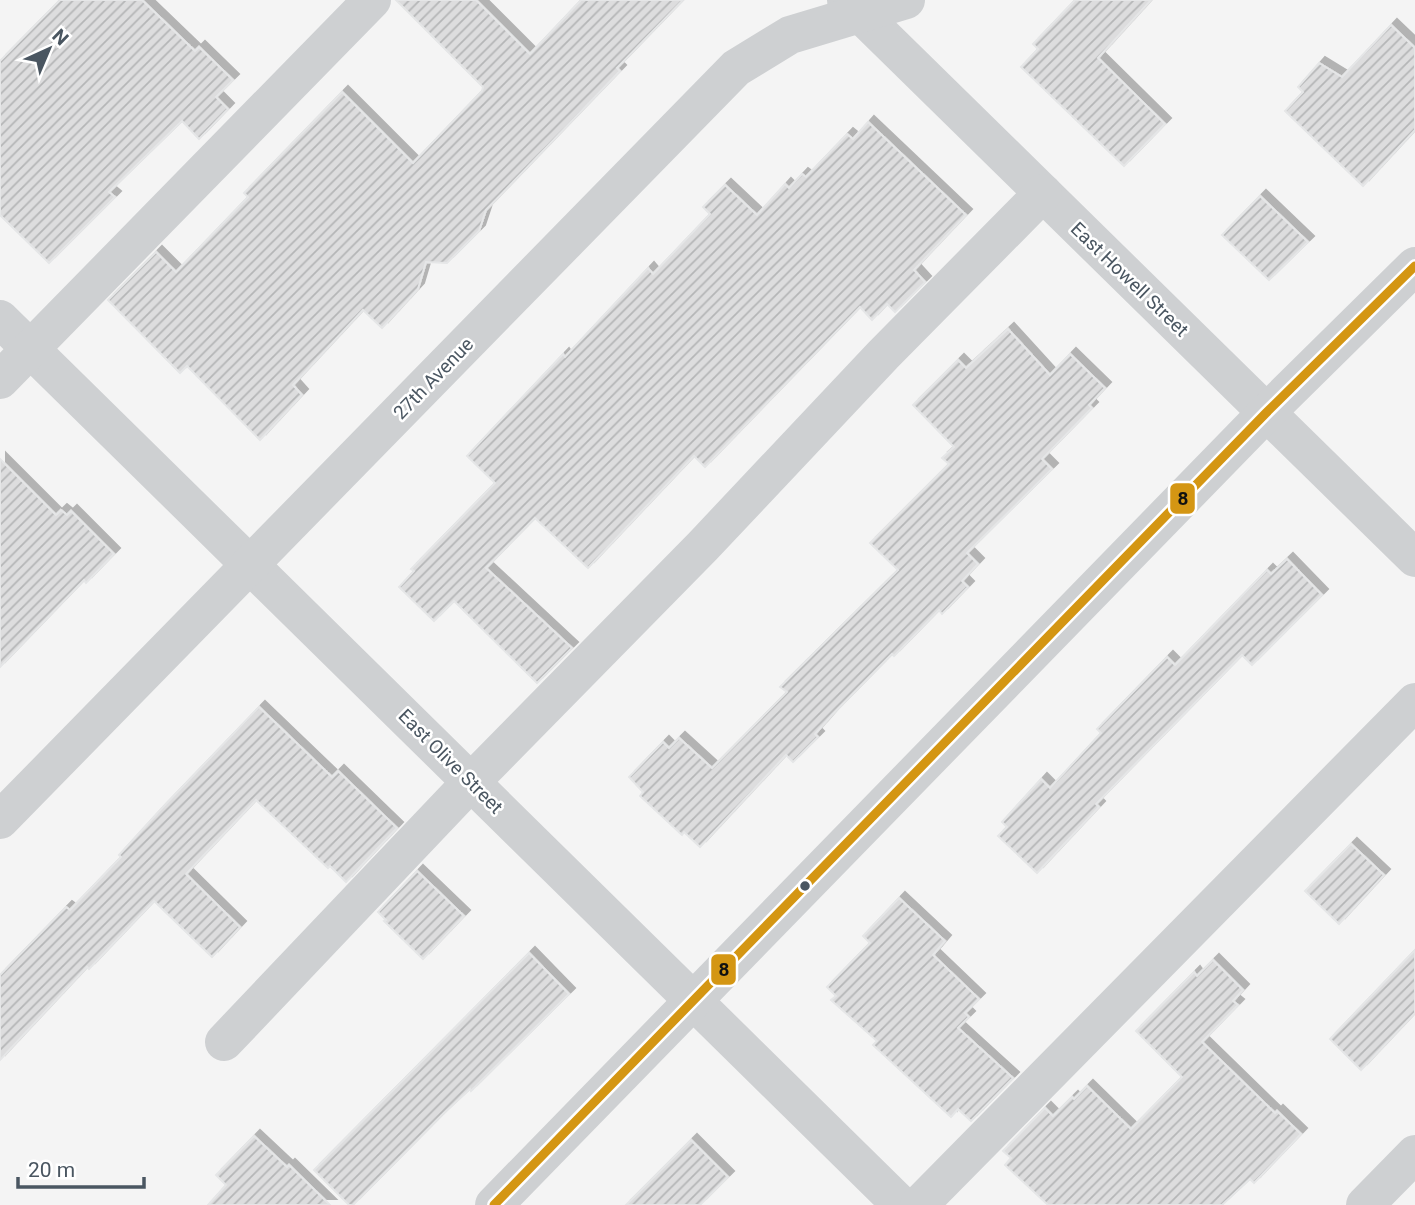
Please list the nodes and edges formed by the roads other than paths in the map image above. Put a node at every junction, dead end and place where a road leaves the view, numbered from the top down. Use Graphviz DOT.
graph roads {
  1 [pos="372,0"];
  2 [pos="906,0"];
  3 [pos="853,7"];
  4 [pos="1043,193"];
  5 [pos="1415,266"];
  6 [pos="0,319"];
  7 [pos="30,349"];
  8 [pos="0,380"];
  9 [pos="1266,413"];
  10 [pos="1415,558"];
  11 [pos="250,564"];
  12 [pos="1415,702"];
  13 [pos="471,782"];
  14 [pos="0,820"];
  15 [pos="694,1000"];
  16 [pos="224,1042"];
  17 [pos="1415,1154"];
  18 [pos="494,1205"];
  19 [pos="901,1205"];
  20 [pos="919,1205"];
  21 [pos="1365,1205"];
  1 -- 7 [label="street"];
  2 -- 3 [label="street, 27th Avenue"];
  3 -- 4 [label="street, East Howell Street"];
  3 -- 11 [label="street, 27th Avenue"];
  4 -- 9 [label="street, East Howell Street"];
  4 -- 13 [label="street"];
  5 -- 9 [label="street"];
  6 -- 7 [label="street, East Olive Street"];
  7 -- 8 [label="street"];
  7 -- 11 [label="street, East Olive Street"];
  9 -- 10 [label="street, East Howell Street"];
  9 -- 15 [label="street"];
  11 -- 13 [label="street, East Olive Street"];
  11 -- 14 [label="street, 27th Avenue"];
  12 -- 20 [label="street"];
  13 -- 15 [label="street, East Olive Street"];
  13 -- 16 [label="street"];
  15 -- 18 [label="street"];
  15 -- 19 [label="street, East Olive Street"];
  17 -- 21 [label="street"];
}
